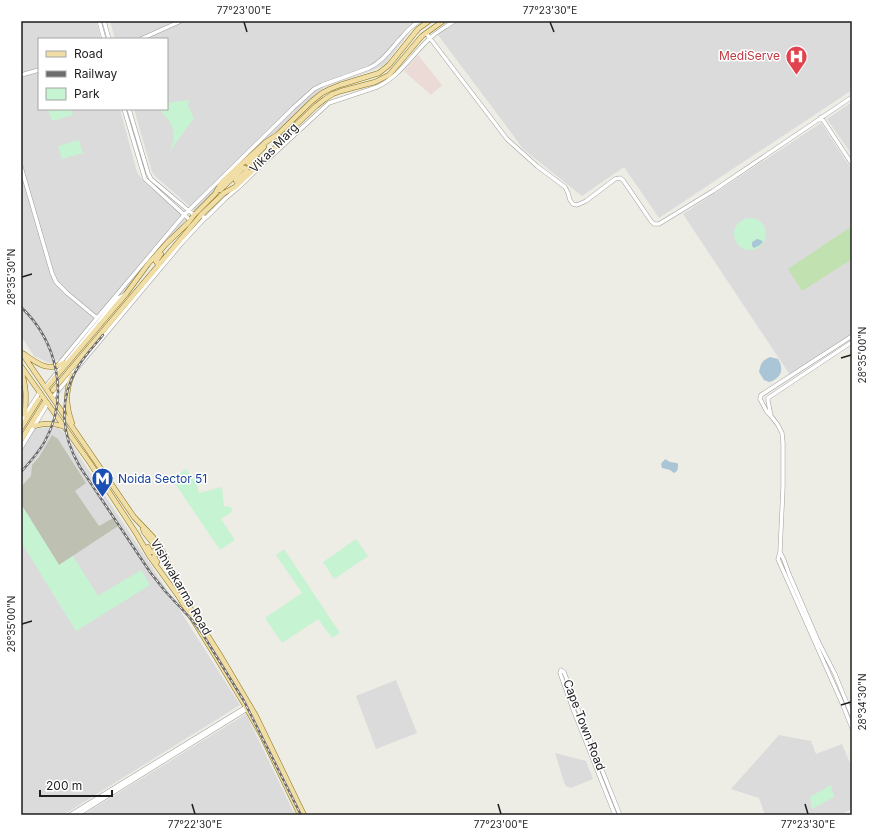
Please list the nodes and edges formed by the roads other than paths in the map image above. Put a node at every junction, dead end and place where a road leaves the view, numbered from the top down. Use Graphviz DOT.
graph roads {
  1 [pos="99,21"];
  2 [pos="104,21"];
  3 [pos="181,21"];
  4 [pos="419,21"];
  5 [pos="429,21"];
  6 [pos="443,21"];
  7 [pos="454,21"];
  8 [pos="426,33"];
  9 [pos="430,37"];
  10 [pos="104,38"];
  11 [pos="109,38"];
  12 [pos="143,38"];
  13 [pos="401,49"];
  14 [pos="409,52"];
  15 [pos="38,70"];
  16 [pos="21,75"];
  17 [pos="852,96"];
  18 [pos="124,110"];
  19 [pos="129,110"];
  20 [pos="821,117"];
  21 [pos="277,135"];
  22 [pos="280,140"];
  23 [pos="852,164"];
  24 [pos="21,167"];
  25 [pos="224,193"];
  26 [pos="216,194"];
  27 [pos="188,211"];
  28 [pos="184,215"];
  29 [pos="194,215"];
  30 [pos="203,217"];
  31 [pos="190,220"];
  32 [pos="167,243"];
  33 [pos="160,263"];
  34 [pos="148,264"];
  35 [pos="154,270"];
  36 [pos="126,294"];
  37 [pos="128,305"];
  38 [pos="97,318"];
  39 [pos="852,336"];
  40 [pos="852,342"];
  41 [pos="21,352"];
  42 [pos="64,363"];
  43 [pos="21,366"];
  44 [pos="57,366"];
  45 [pos="21,371"];
  46 [pos="72,375"];
  47 [pos="46,387"];
  48 [pos="53,390"];
  49 [pos="40,392"];
  50 [pos="52,398"];
  51 [pos="39,399"];
  52 [pos="46,403"];
  53 [pos="25,415"];
  54 [pos="771,416"];
  55 [pos="21,421"];
  56 [pos="34,426"];
  57 [pos="65,427"];
  58 [pos="21,428"];
  59 [pos="75,431"];
  60 [pos="21,440"];
  61 [pos="21,448"];
  62 [pos="142,525"];
  63 [pos="134,529"];
  64 [pos="780,552"];
  65 [pos="177,583"];
  66 [pos="172,587"];
  67 [pos="246,708"];
  68 [pos="852,716"];
  69 [pos="852,728"];
  70 [pos="293,796"];
  71 [pos="297,805"];
  72 [pos="70,815"];
  73 [pos="77,815"];
  74 [pos="300,815"];
  75 [pos="304,815"];
  76 [pos="615,815"];
  77 [pos="620,815"];
  1 -- 10 [label="street"];
  2 -- 11 [label="street"];
  3 -- 12 [label="street"];
  4 -- 27 [label="street"];
  5 -- 13 [label="main road, Vikas Marg"];
  6 -- 8 [label="main road, Vikas Marg"];
  7 -- 9 [label="street"];
  8 -- 9 [label="street"];
  8 -- 14 [label="main road, Vikas Marg"];
  9 -- 20 [label="street"];
  9 -- 30 [label="street"];
  13 -- 14 [label="main road"];
  13 -- 21 [label="main road, Vikas Marg"];
  14 -- 22 [label="main road, Vikas Marg"];
  15 -- 16 [label="street"];
  17 -- 20 [label="street"];
  18 -- 28 [label="street"];
  19 -- 27 [label="street"];
  20 -- 23 [label="street"];
  21 -- 22 [label="main road"];
  21 -- 26 [label="main road, Vikas Marg"];
  22 -- 25 [label="main road, Vikas Marg"];
  24 -- 38 [label="street"];
  25 -- 26 [label="main road"];
  25 -- 30 [label="main road, Vikas Marg"];
  26 -- 29 [label="main road, Vikas Marg"];
  27 -- 28 [label="street"];
  27 -- 29 [label="street"];
  28 -- 31 [label="street"];
  28 -- 38 [label="street"];
  29 -- 31 [label="main road, Vikas Marg"];
  30 -- 33 [label="main road, Vikas Marg"];
  30 -- 37 [label="street"];
  31 -- 32 [label="main road, Vikas Marg"];
  32 -- 33 [label="main road"];
  32 -- 34 [label="main road, Vikas Marg"];
  33 -- 35 [label="main road, Vikas Marg"];
  34 -- 35 [label="main road"];
  34 -- 36 [label="main road, Vikas Marg"];
  35 -- 37 [label="main road, Vikas Marg"];
  36 -- 42 [label="street"];
  36 -- 47 [label="main road, Vikas Marg"];
  37 -- 46 [label="street"];
  37 -- 48 [label="main road, Vikas Marg"];
  38 -- 44 [label="street"];
  39 -- 54 [label="street"];
  40 -- 54 [label="street"];
  41 -- 44 [label="main road"];
  41 -- 47 [label="main road, Vishwakarma Road"];
  42 -- 44 [label="main road"];
  42 -- 47 [label="street"];
  43 -- 49 [label="main road, Vishwakarma Road"];
  45 -- 53 [label="main road"];
  46 -- 50 [label="street"];
  46 -- 59 [label="main road"];
  47 -- 50 [label="main road, Vishwakarma Road"];
  49 -- 52 [label="main road, Vishwakarma Road"];
  49 -- 53 [label="street"];
  50 -- 59 [label="main road, Vishwakarma Road"];
  51 -- 58 [label="main road"];
  52 -- 56 [label="street"];
  52 -- 57 [label="main road, Vishwakarma Road"];
  52 -- 60 [label="main road"];
  53 -- 55 [label="street"];
  54 -- 64 [label="street"];
  56 -- 57 [label="main road"];
  56 -- 61 [label="street"];
  57 -- 63 [label="main road, Vishwakarma Road"];
  59 -- 62 [label="main road, Vishwakarma Road"];
  62 -- 63 [label="main road"];
  62 -- 65 [label="main road, Vishwakarma Road"];
  63 -- 66 [label="main road, Vishwakarma Road"];
  64 -- 68 [label="street"];
  64 -- 69 [label="street"];
  65 -- 66 [label="main road"];
  65 -- 70 [label="main road, Vishwakarma Road"];
  66 -- 67 [label="main road, Vishwakarma Road"];
  67 -- 70 [label="main road, Vishwakarma Road"];
  67 -- 72 [label="street"];
  67 -- 73 [label="street"];
  70 -- 71 [label="main road, Vishwakarma Road"];
  71 -- 74 [label="main road, Vishwakarma Road"];
  71 -- 75 [label="main road, Vishwakarma Road"];
  76 -- 77 [label="street, Cape Town Road"];
}
